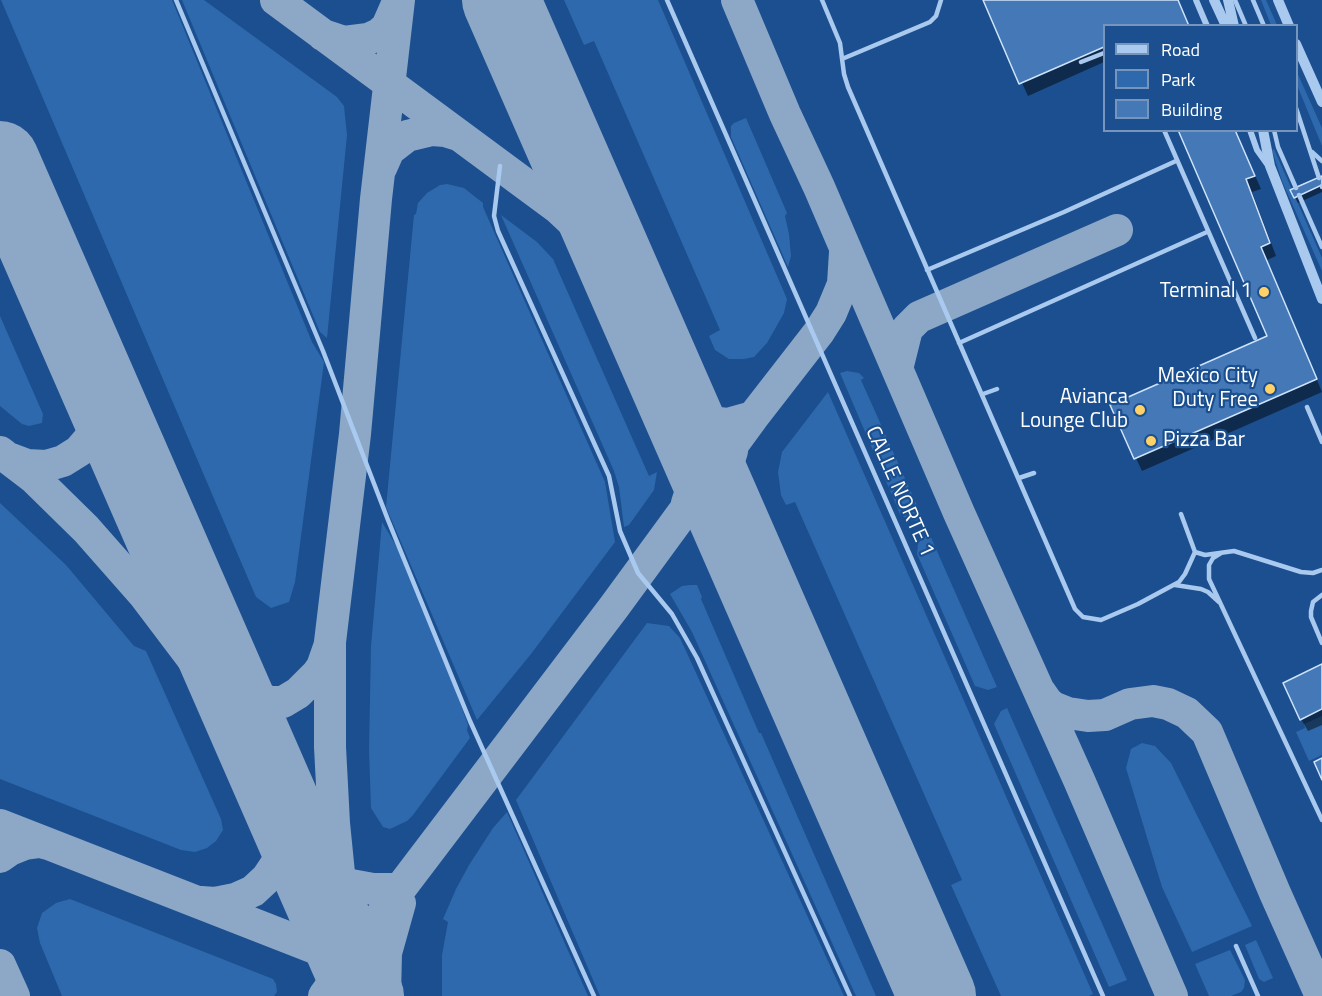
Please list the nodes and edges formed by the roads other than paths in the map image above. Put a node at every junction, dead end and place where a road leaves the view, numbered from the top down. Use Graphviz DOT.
graph roads {
  1 [pos="176,0"];
  2 [pos="666,0"];
  3 [pos="822,0"];
  4 [pos="941,0"];
  5 [pos="1196,0"];
  6 [pos="1214,0"];
  7 [pos="1228,0"];
  8 [pos="1235,0"];
  9 [pos="1253,0"];
  10 [pos="1278,0"];
  11 [pos="1206,24"];
  12 [pos="1225,24"];
  13 [pos="1234,24"];
  14 [pos="1245,24"];
  15 [pos="1263,24"];
  16 [pos="1288,24"];
  17 [pos="1298,48"];
  18 [pos="1103,53"];
  19 [pos="842,59"];
  20 [pos="1081,62"];
  21 [pos="1322,102"];
  22 [pos="1298,114"];
  23 [pos="1165,132"];
  24 [pos="1251,132"];
  25 [pos="1263,132"];
  26 [pos="1274,132"];
  27 [pos="1311,150"];
  28 [pos="1176,161"];
  29 [pos="1322,161"];
  30 [pos="500,166"];
  31 [pos="1270,166"];
  32 [pos="1319,178"];
  33 [pos="1296,188"];
  34 [pos="1299,195"];
  35 [pos="1208,232"];
  36 [pos="1322,247"];
  37 [pos="927,270"];
  38 [pos="1322,299"];
  39 [pos="1255,338"];
  40 [pos="959,342"];
  41 [pos="997,389"];
  42 [pos="983,394"];
  43 [pos="1307,407"];
  44 [pos="1322,442"];
  45 [pos="1034,473"];
  46 [pos="1019,478"];
  47 [pos="1181,513"];
  48 [pos="1194,552"];
  49 [pos="1224,552"];
  50 [pos="1322,570"];
  51 [pos="1174,585"];
  52 [pos="1322,595"];
  53 [pos="1221,604"];
  54 [pos="1322,643"];
  55 [pos="1322,820"];
  56 [pos="1236,946"];
  57 [pos="594,996"];
  58 [pos="850,996"];
  59 [pos="1103,996"];
  60 [pos="1256,996"];
  1 -- 57 [label="lane"];
  2 -- 59 [label="lane, CALLE NORTE 1"];
  3 -- 19 [label="lane"];
  4 -- 19 [label="lane"];
  5 -- 11 [label="street"];
  6 -- 12 [label="street"];
  7 -- 13 [label="street"];
  8 -- 14 [label="lane"];
  9 -- 15 [label="lane"];
  10 -- 16 [label="street"];
  17 -- 21 [label="street"];
  18 -- 20 [label="lane"];
  19 -- 37 [label="lane"];
  22 -- 27 [label="lane"];
  23 -- 28 [label="lane"];
  24 -- 31 [label="street"];
  25 -- 31 [label="street"];
  26 -- 33 [label="lane"];
  27 -- 29 [label="lane"];
  27 -- 32 [label="lane"];
  28 -- 35 [label="lane"];
  28 -- 37 [label="lane"];
  30 -- 58 [label="lane"];
  31 -- 38 [label="street"];
  34 -- 36 [label="lane"];
  35 -- 39 [label="lane"];
  35 -- 40 [label="lane"];
  37 -- 40 [label="lane"];
  40 -- 42 [label="lane"];
  41 -- 42 [label="lane"];
  42 -- 46 [label="lane"];
  43 -- 44 [label="lane"];
  45 -- 46 [label="lane"];
  46 -- 51 [label="lane"];
  47 -- 48 [label="lane"];
  48 -- 49 [label="lane"];
  48 -- 51 [label="lane"];
  49 -- 50 [label="lane"];
  49 -- 53 [label="lane"];
  51 -- 53 [label="lane"];
  52 -- 54 [label="lane"];
  53 -- 55 [label="lane"];
  56 -- 60 [label="lane"];
}
